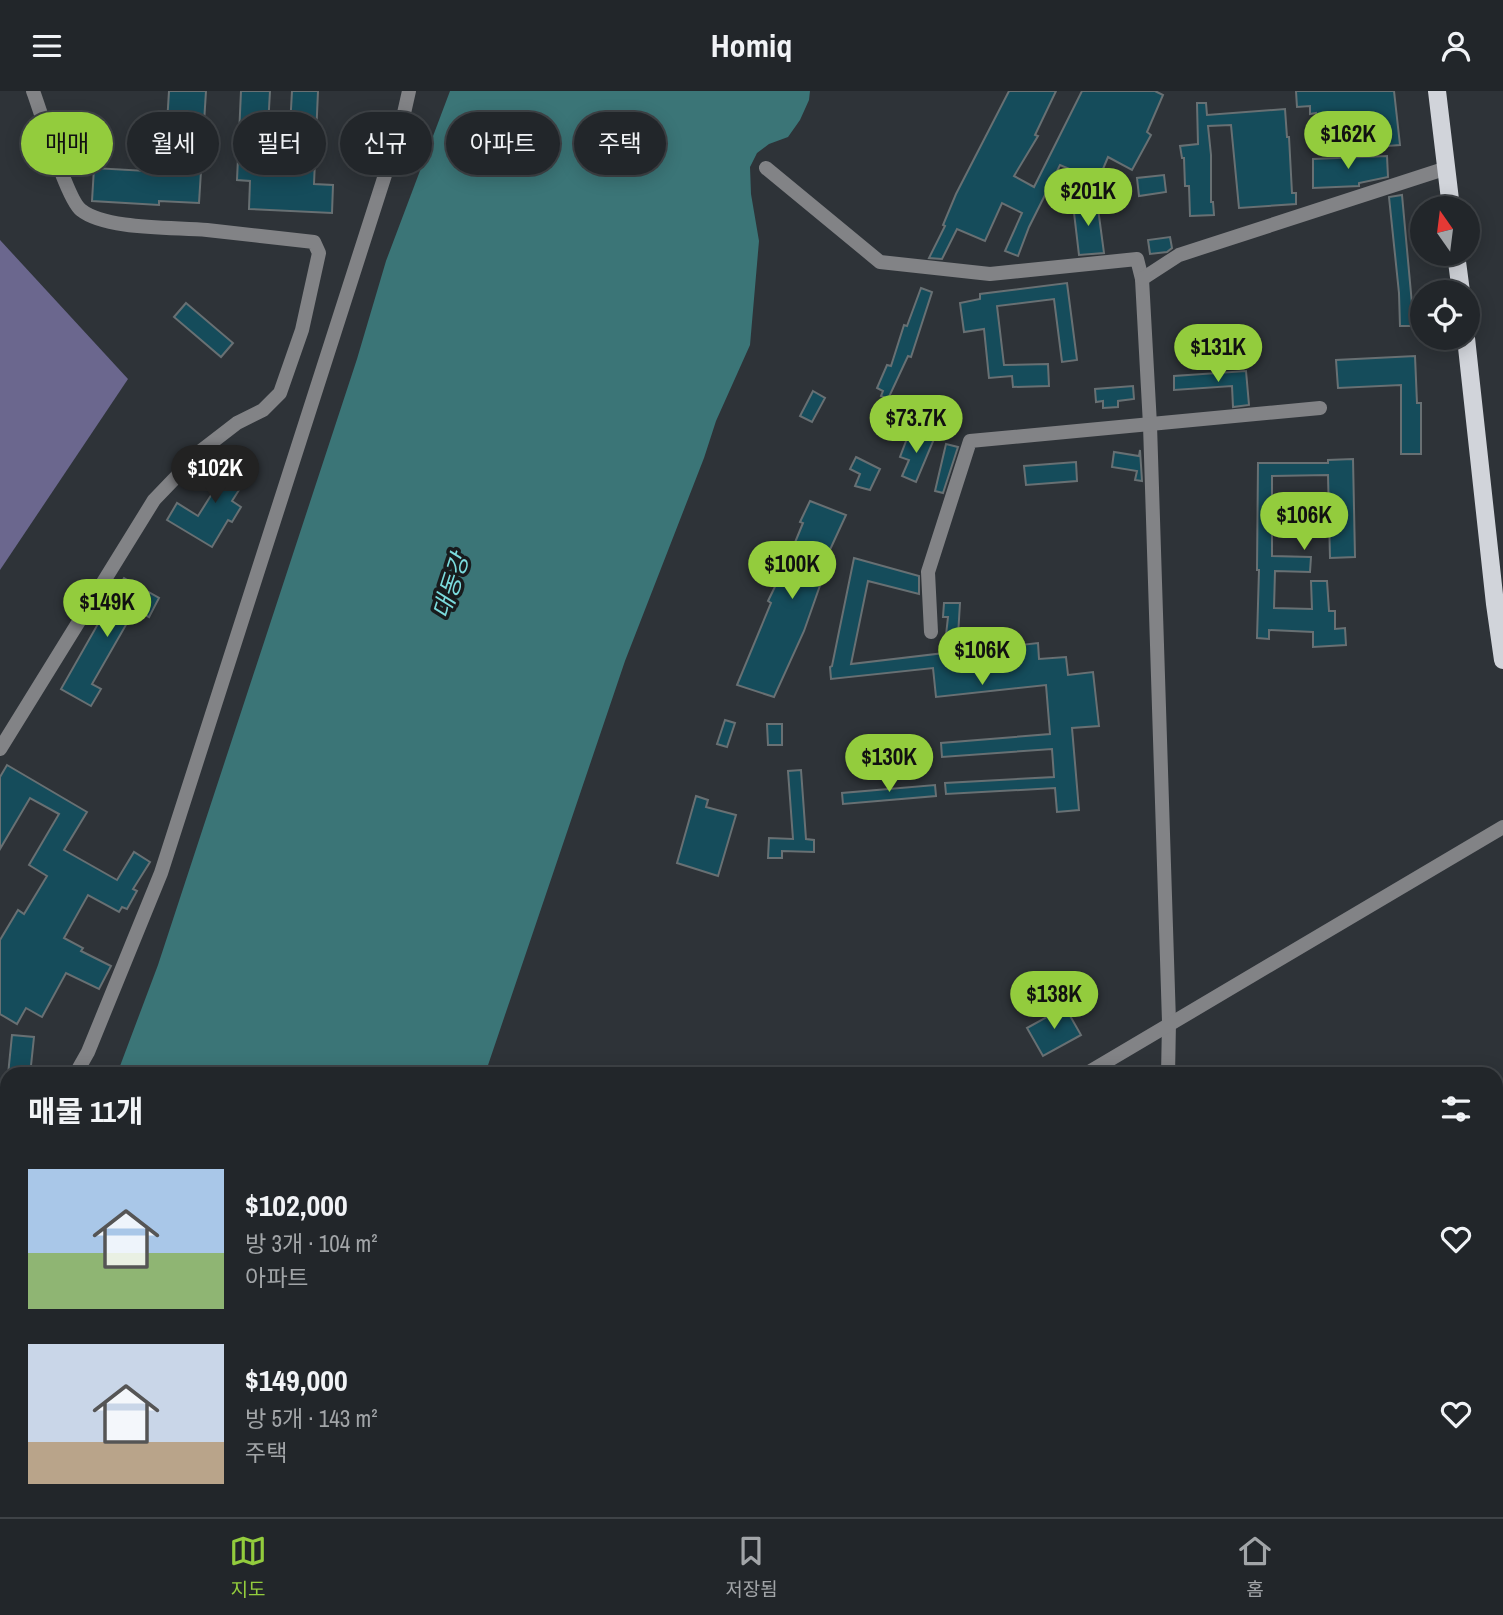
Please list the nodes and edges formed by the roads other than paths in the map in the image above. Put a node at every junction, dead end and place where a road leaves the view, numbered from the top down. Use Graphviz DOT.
graph roads {
  1 [pos="33,91"];
  2 [pos="409,91"];
  3 [pos="1437,91"];
  4 [pos="1447,168"];
  5 [pos="766,169"];
  6 [pos="1450,196"];
  7 [pos="1142,279"];
  8 [pos="1467,350"];
  9 [pos="1320,408"];
  10 [pos="1150,425"];
  11 [pos="1499,604"];
  12 [pos="931,632"];
  13 [pos="1503,660"];
  14 [pos="0,749"];
  15 [pos="1503,827"];
  16 [pos="1169,1023"];
  17 [pos="88,1052"];
  18 [pos="80,1067"];
  19 [pos="86,1067"];
  20 [pos="1097,1067"];
  21 [pos="1168,1067"];
  1 -- 14 [label="street"];
  2 -- 17 [label="street"];
  3 -- 4 [label="main road"];
  4 -- 6 [label="main road"];
  4 -- 7 [label="street"];
  5 -- 7 [label="street"];
  7 -- 10 [label="street"];
  8 -- 11 [label="main road"];
  9 -- 10 [label="street"];
  10 -- 12 [label="street"];
  10 -- 16 [label="street"];
  11 -- 13 [label="main road"];
  15 -- 16 [label="street"];
  16 -- 20 [label="street"];
  16 -- 21 [label="street"];
  17 -- 18 [label="street"];
  17 -- 19 [label="street"];
}
